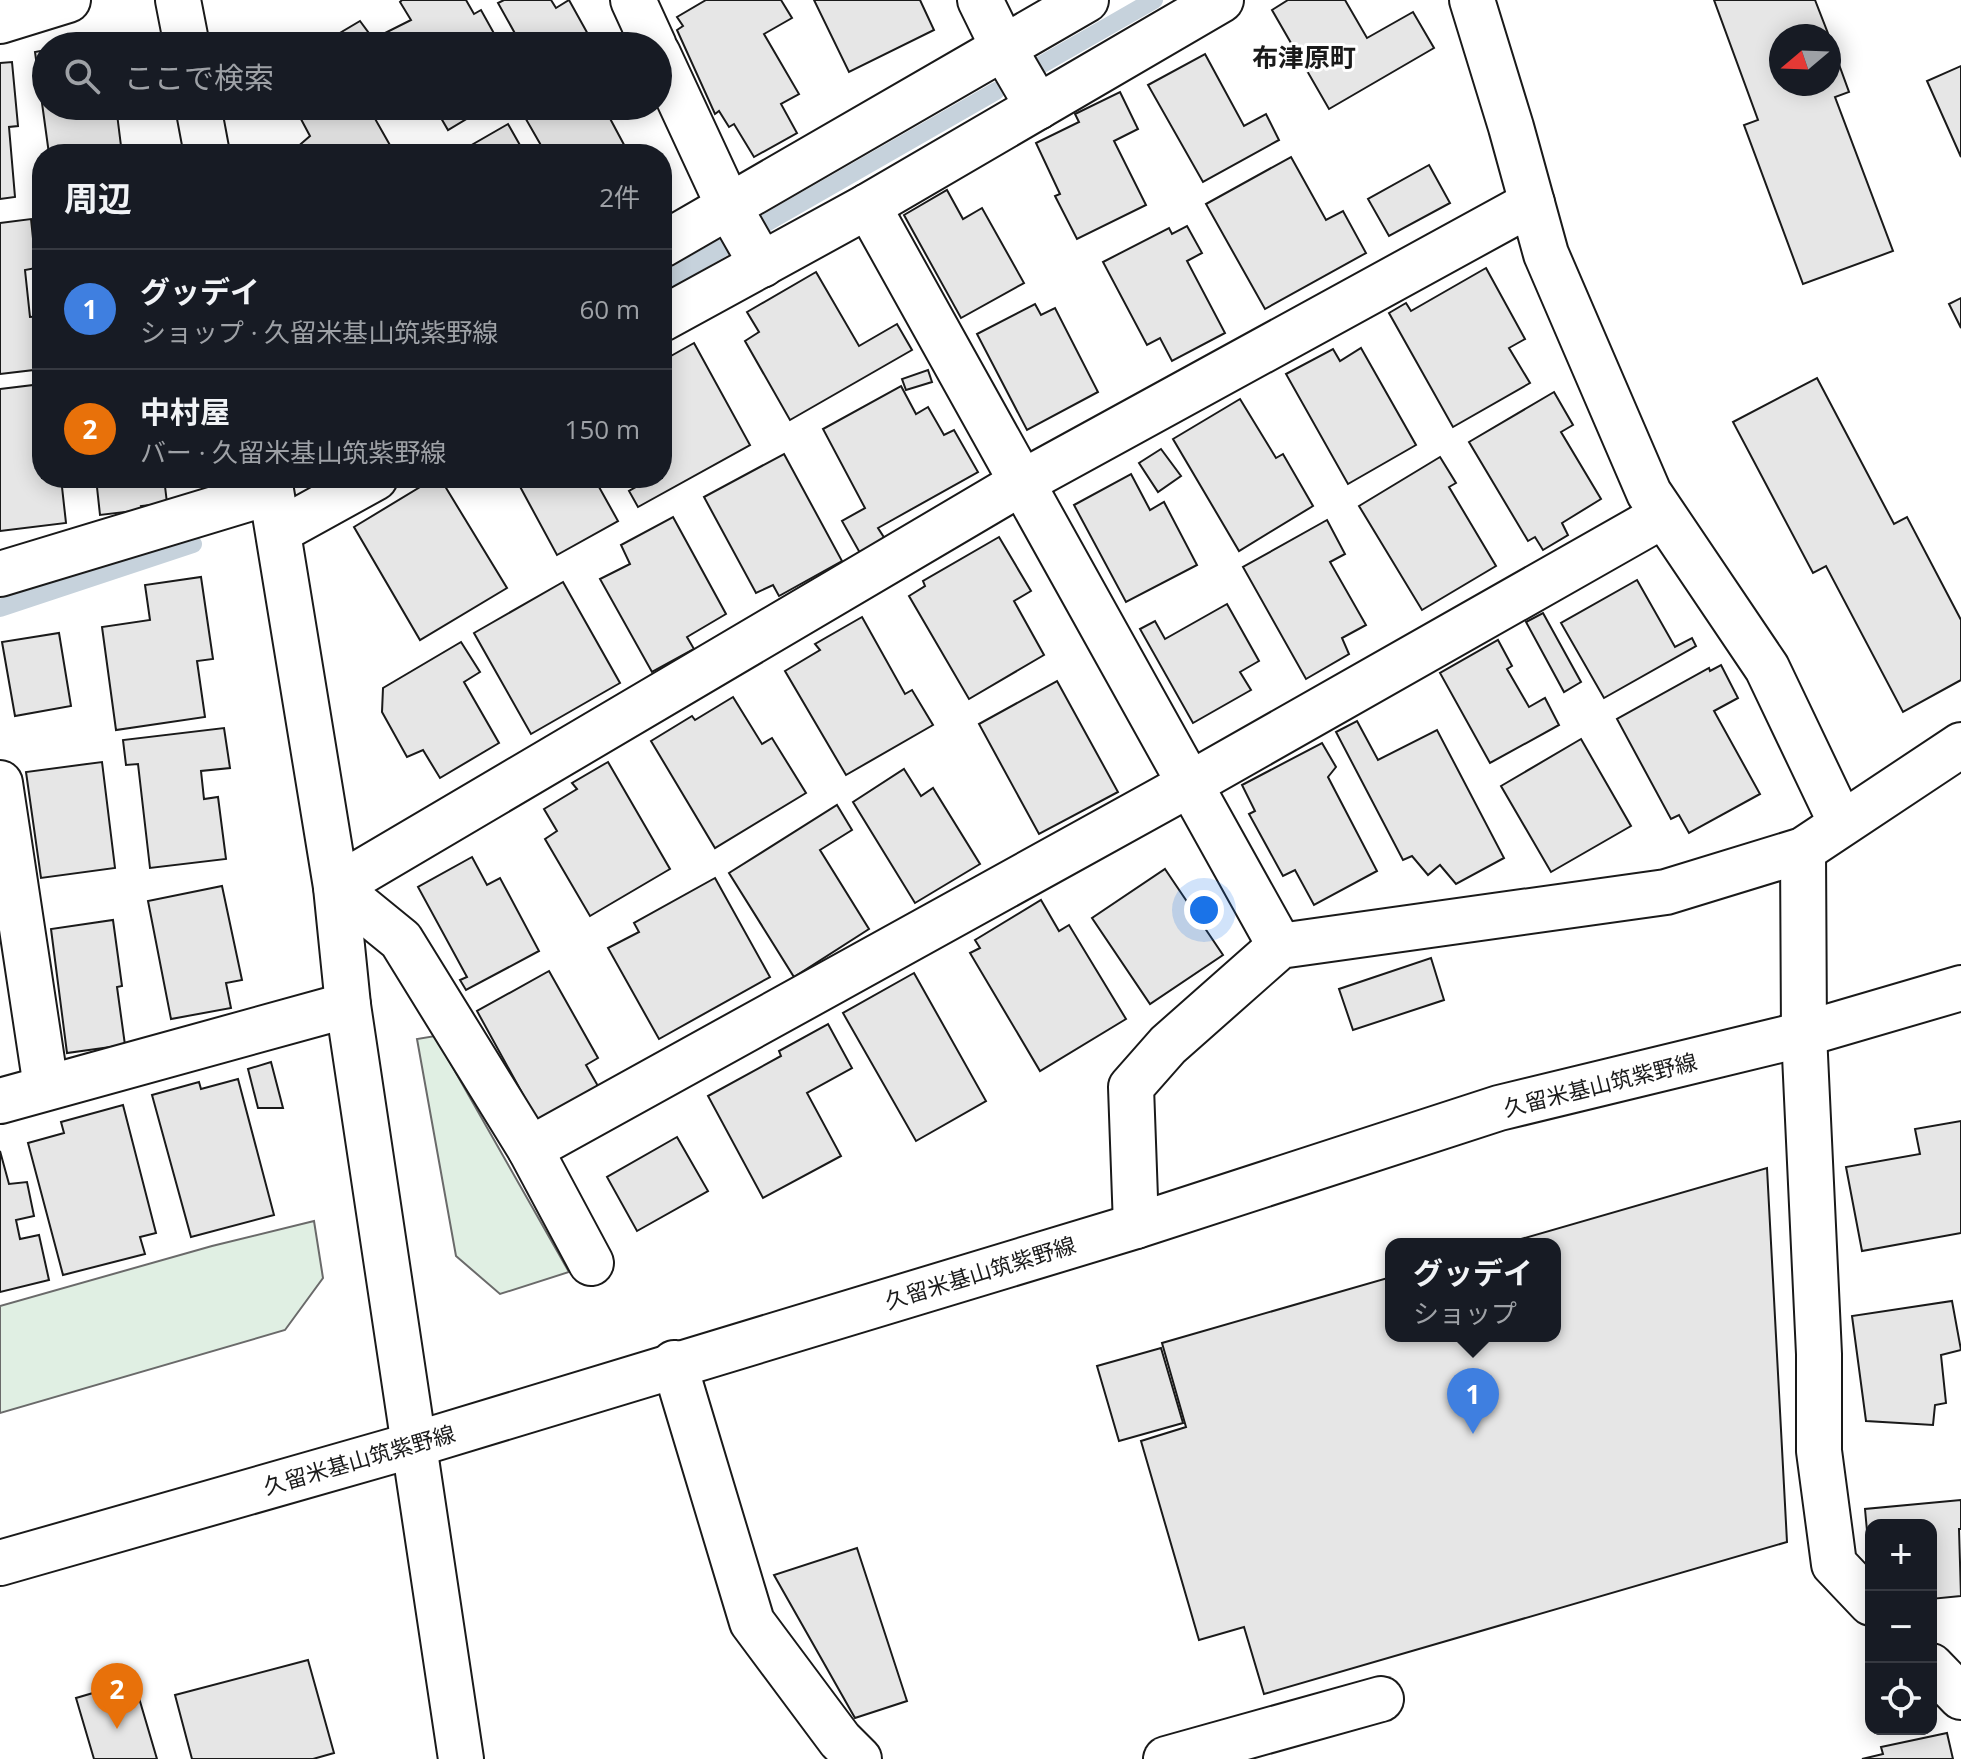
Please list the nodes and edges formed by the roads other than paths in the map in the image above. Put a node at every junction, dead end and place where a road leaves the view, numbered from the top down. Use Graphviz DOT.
graph roads {
  1 [pos="68,0"];
  2 [pos="178,0"];
  3 [pos="633,0"];
  4 [pos="980,0"];
  5 [pos="1086,0"];
  6 [pos="1221,0"];
  7 [pos="1472,0"];
  8 [pos="0,21"];
  9 [pos="184,32"];
  10 [pos="648,32"];
  11 [pos="1003,47"];
  12 [pos="672,84"];
  13 [pos="1038,107"];
  14 [pos="201,120"];
  15 [pos="205,144"];
  16 [pos="1532,203"];
  17 [pos="868,206"];
  18 [pos="729,207"];
  19 [pos="672,239"];
  20 [pos="762,265"];
  21 [pos="672,314"];
  22 [pos="1021,483"];
  23 [pos="329,488"];
  24 [pos="273,500"];
  25 [pos="1662,516"];
  26 [pos="0,574"];
  27 [pos="1961,745"];
  28 [pos="0,783"];
  29 [pos="1190,784"];
  30 [pos="1841,823"];
  31 [pos="1803,850"];
  32 [pos="336,887"];
  33 [pos="1280,946"];
  34 [pos="1961,988"];
  35 [pos="348,1005"];
  36 [pos="1804,1034"];
  37 [pos="46,1087"];
  38 [pos="0,1101"];
  39 [pos="530,1149"];
  40 [pos="1136,1226"];
  41 [pos="591,1263"];
  42 [pos="674,1363"];
  43 [pos="413,1445"];
  44 [pos="0,1563"];
  45 [pos="1865,1597"];
  46 [pos="1937,1672"];
  47 [pos="1961,1697"];
  48 [pos="1381,1699"];
  49 [pos="461,1759"];
  50 [pos="859,1759"];
  51 [pos="1166,1759"];
  1 -- 8 [label="street"];
  2 -- 9 [label="street"];
  3 -- 10 [label="street"];
  4 -- 11 [label="street"];
  5 -- 11 [label="street"];
  6 -- 13 [label="street"];
  7 -- 16 [label="street"];
  11 -- 13 [label="street"];
  11 -- 18 [label="street"];
  12 -- 18 [label="street"];
  13 -- 17 [label="street"];
  14 -- 15 [label="street"];
  16 -- 22 [label="street"];
  16 -- 25 [label="street"];
  17 -- 20 [label="street"];
  17 -- 22 [label="street"];
  18 -- 19 [label="street"];
  18 -- 20 [label="street"];
  20 -- 21 [label="street"];
  22 -- 29 [label="street"];
  22 -- 32 [label="street"];
  23 -- 24 [label="street"];
  24 -- 26 [label="street"];
  24 -- 32 [label="street"];
  25 -- 29 [label="street"];
  25 -- 30 [label="street"];
  27 -- 30 [label="street"];
  28 -- 37 [label="street"];
  29 -- 33 [label="street"];
  29 -- 39 [label="street"];
  30 -- 31 [label="street"];
  31 -- 33 [label="street"];
  31 -- 36 [label="street"];
  32 -- 35 [label="street"];
  32 -- 39 [label="street"];
  33 -- 40 [label="street"];
  34 -- 36 [label="street, 久留米基山筑紫野線"];
  35 -- 37 [label="street"];
  35 -- 43 [label="street"];
  36 -- 40 [label="street, 久留米基山筑紫野線"];
  36 -- 45 [label="street"];
  37 -- 38 [label="street"];
  39 -- 41 [label="street"];
  40 -- 42 [label="street, 久留米基山筑紫野線"];
  42 -- 43 [label="street, 久留米基山筑紫野線"];
  42 -- 50 [label="street"];
  43 -- 44 [label="street, 久留米基山筑紫野線"];
  43 -- 49 [label="street"];
  46 -- 47 [label="street"];
  48 -- 51 [label="street"];
}
